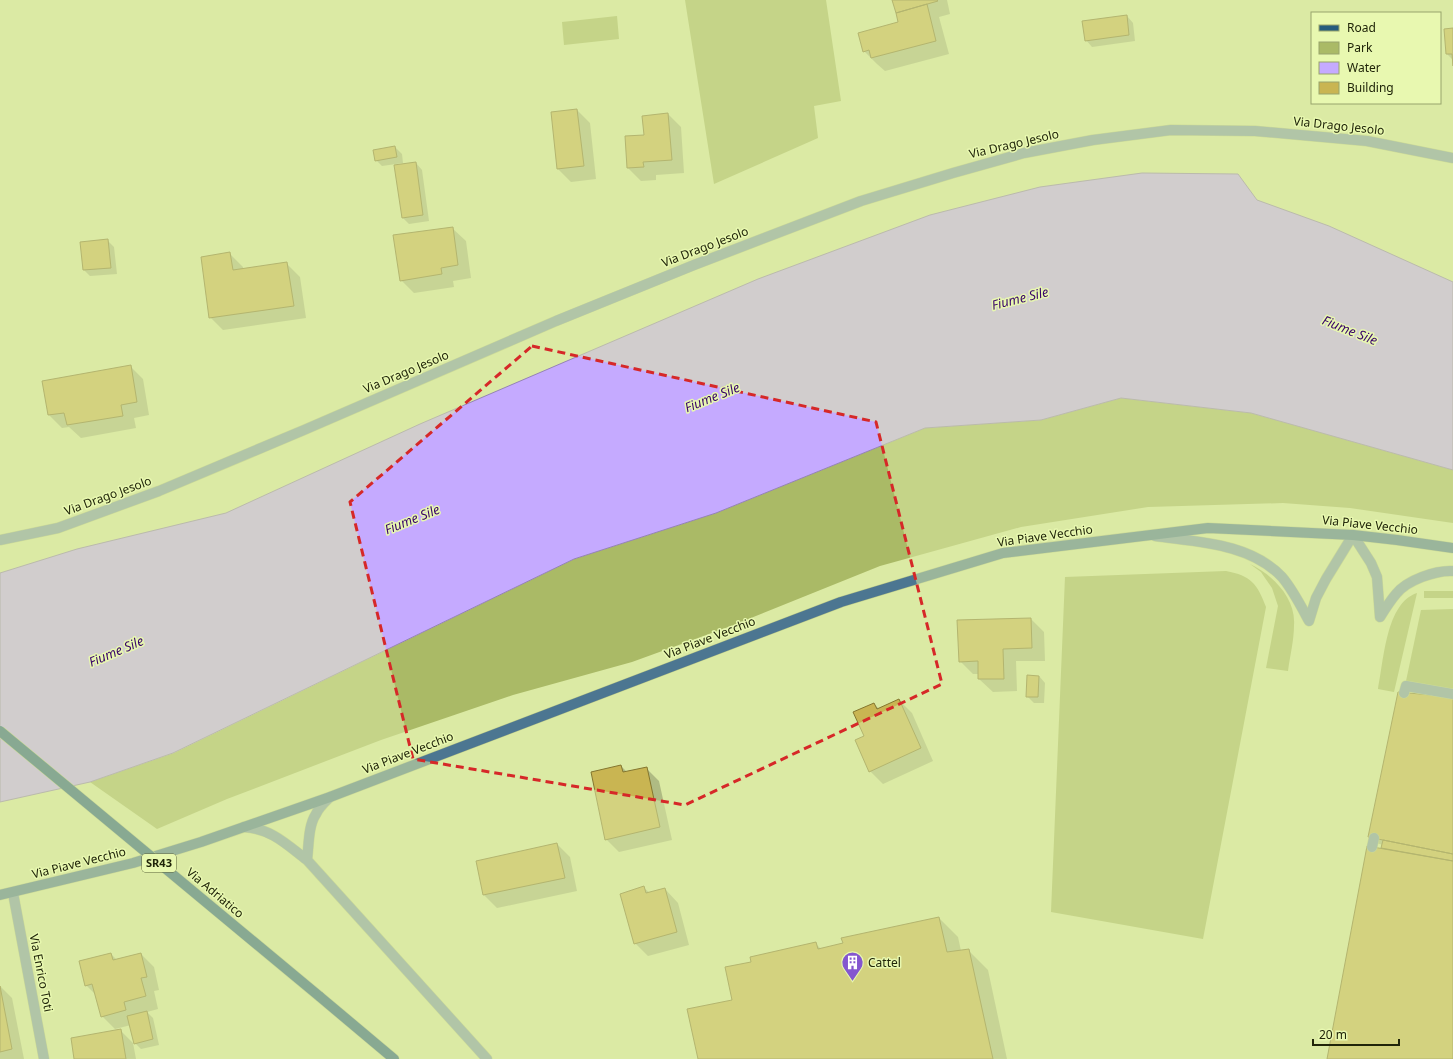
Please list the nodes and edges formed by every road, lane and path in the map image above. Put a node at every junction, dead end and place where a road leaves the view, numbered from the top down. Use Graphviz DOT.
graph roads {
  1 [pos="1453,158"];
  2 [pos="1149,535"];
  3 [pos="1353,535"];
  4 [pos="0,540"];
  5 [pos="1453,548"];
  6 [pos="1453,571"];
  7 [pos="1404,693"];
  8 [pos="1453,694"];
  9 [pos="0,731"];
  10 [pos="330,797"];
  11 [pos="244,827"];
  12 [pos="307,860"];
  13 [pos="13,893"];
  14 [pos="0,895"];
  15 [pos="44,1059"];
  16 [pos="394,1059"];
  17 [pos="487,1059"];
  1 -- 4 [label="street, Via Drago Jesolo"];
  2 -- 3 [label="street, Via Piave Vecchio"];
  2 -- 3 [label="street"];
  2 -- 10 [label="street, Via Piave Vecchio"];
  3 -- 5 [label="street, Via Piave Vecchio"];
  3 -- 6 [label="street"];
  7 -- 8 [label="street"];
  9 -- 16 [label="main road, Via Adriatico / SR43, bridge"];
  10 -- 11 [label="street, Via Piave Vecchio"];
  10 -- 12 [label="street"];
  11 -- 12 [label="street"];
  11 -- 13 [label="street, Via Piave Vecchio"];
  12 -- 17 [label="street"];
  13 -- 14 [label="street, Via Piave Vecchio"];
  13 -- 15 [label="street, Via Enrico Toti"];
}
